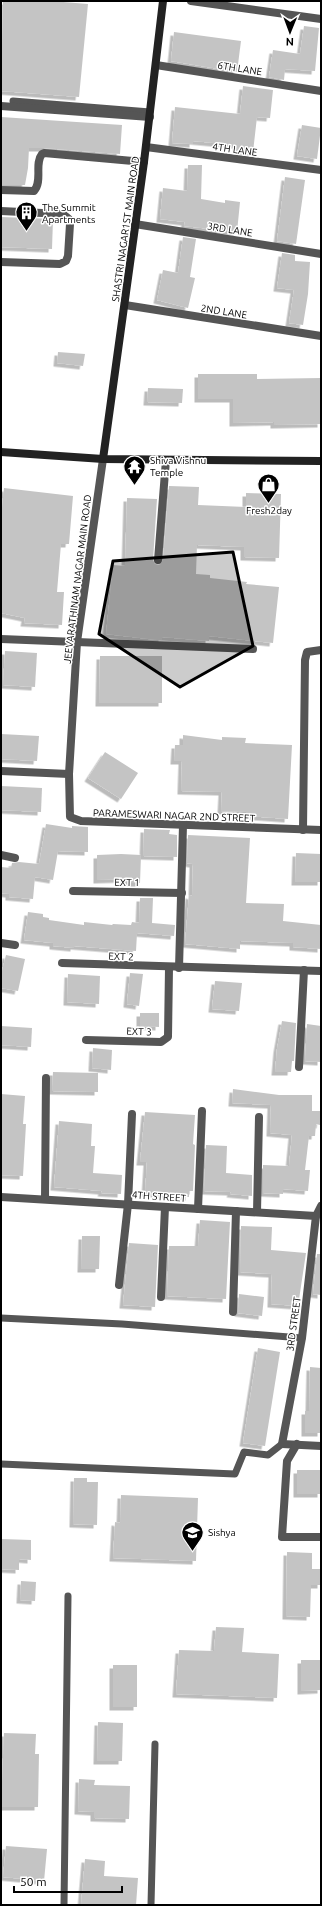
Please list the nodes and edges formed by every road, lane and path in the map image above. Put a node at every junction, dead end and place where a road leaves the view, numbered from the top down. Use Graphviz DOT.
graph roads {
  1 [pos="163,1"];
  2 [pos="191,1"];
  3 [pos="321,19"];
  4 [pos="156,65"];
  5 [pos="321,91"];
  6 [pos="13,100"];
  7 [pos="1,106"];
  8 [pos="150,114"];
  9 [pos="146,147"];
  10 [pos="144,162"];
  11 [pos="321,170"];
  12 [pos="1,190"];
  13 [pos="1,211"];
  14 [pos="135,224"];
  15 [pos="321,254"];
  16 [pos="1,262"];
  17 [pos="125,305"];
  18 [pos="321,336"];
  19 [pos="1,452"];
  20 [pos="103,459"];
  21 [pos="166,460"];
  22 [pos="321,461"];
  23 [pos="158,560"];
  24 [pos="1,639"];
  25 [pos="77,642"];
  26 [pos="253,649"];
  27 [pos="321,650"];
  28 [pos="1,771"];
  29 [pos="69,774"];
  30 [pos="183,825"];
  31 [pos="303,830"];
  32 [pos="321,830"];
  33 [pos="1,856"];
  34 [pos="15,858"];
  35 [pos="73,891"];
  36 [pos="182,893"];
  37 [pos="1,943"];
  38 [pos="15,945"];
  39 [pos="62,963"];
  40 [pos="169,968"];
  41 [pos="179,968"];
  42 [pos="304,970"];
  43 [pos="321,971"];
  44 [pos="86,1040"];
  45 [pos="299,1067"];
  46 [pos="46,1078"];
  47 [pos="202,1111"];
  48 [pos="132,1114"];
  49 [pos="259,1117"];
  50 [pos="1,1197"];
  51 [pos="45,1199"];
  52 [pos="128,1204"];
  53 [pos="321,1206"];
  54 [pos="165,1207"];
  55 [pos="198,1209"];
  56 [pos="236,1211"];
  57 [pos="257,1212"];
  58 [pos="316,1216"];
  59 [pos="119,1285"];
  60 [pos="161,1297"];
  61 [pos="232,1312"];
  62 [pos="1,1318"];
  63 [pos="302,1338"];
  64 [pos="282,1444"];
  65 [pos="297,1444"];
  66 [pos="321,1446"];
  67 [pos="1,1464"];
  68 [pos="321,1537"];
  69 [pos="68,1596"];
  70 [pos="154,1744"];
  71 [pos="64,1905"];
  72 [pos="151,1905"];
  1 -- 4 [label="street, SHASTRI NAGAR1ST MAIN ROAD"];
  2 -- 3 [label="street"];
  4 -- 5 [label="street, 6TH LANE"];
  4 -- 8 [label="street, SHASTRI NAGAR1ST MAIN ROAD"];
  6 -- 8 [label="lane"];
  7 -- 8 [label="street"];
  8 -- 9 [label="street, SHASTRI NAGAR1ST MAIN ROAD"];
  9 -- 10 [label="street, SHASTRI NAGAR1ST MAIN ROAD"];
  9 -- 11 [label="street, 4TH LANE"];
  10 -- 12 [label="street"];
  10 -- 14 [label="street, SHASTRI NAGAR1ST MAIN ROAD"];
  13 -- 16 [label="street"];
  14 -- 15 [label="street, 3RD LANE"];
  14 -- 17 [label="street, SHASTRI NAGAR1ST MAIN ROAD"];
  17 -- 18 [label="street, 2ND LANE"];
  17 -- 20 [label="street, SHASTRI NAGAR1ST MAIN ROAD"];
  19 -- 20 [label="street"];
  20 -- 21 [label="street"];
  20 -- 25 [label="street, JEEVARATHINAM NAGAR MAIN ROAD"];
  21 -- 22 [label="street"];
  21 -- 23 [label="street"];
  24 -- 25 [label="street"];
  25 -- 26 [label="street"];
  25 -- 29 [label="street, JEEVARATHINAM NAGAR MAIN ROAD"];
  27 -- 31 [label="street"];
  28 -- 29 [label="street"];
  29 -- 30 [label="street, PARAMESWARI NAGAR 2ND STREET"];
  30 -- 31 [label="street, PARAMESWARI NAGAR 2ND STREET"];
  30 -- 36 [label="street"];
  31 -- 32 [label="street, PARAMESWARI NAGAR 2ND STREET"];
  33 -- 34 [label="street"];
  35 -- 36 [label="street, EXT 1"];
  36 -- 41 [label="street"];
  37 -- 38 [label="street"];
  39 -- 40 [label="street, EXT 2"];
  40 -- 41 [label="street, EXT 2"];
  40 -- 44 [label="street, EXT 3"];
  41 -- 42 [label="street, EXT 2"];
  42 -- 43 [label="street, EXT 2"];
  42 -- 45 [label="street"];
  46 -- 51 [label="street"];
  47 -- 55 [label="street"];
  48 -- 52 [label="street"];
  49 -- 57 [label="street"];
  50 -- 51 [label="street, 4TH STREET"];
  51 -- 52 [label="street, 4TH STREET"];
  52 -- 54 [label="street, 4TH STREET"];
  52 -- 59 [label="street"];
  53 -- 58 [label="street, 3RD STREET"];
  54 -- 55 [label="street, 4TH STREET"];
  54 -- 60 [label="street"];
  55 -- 56 [label="street, 4TH STREET"];
  56 -- 57 [label="street, 4TH STREET"];
  56 -- 61 [label="street"];
  57 -- 58 [label="street, 4TH STREET"];
  58 -- 63 [label="street, 3RD STREET"];
  62 -- 63 [label="lane"];
  63 -- 64 [label="street, 3RD STREET"];
  64 -- 65 [label="street"];
  64 -- 67 [label="lane"];
  65 -- 66 [label="street"];
  65 -- 68 [label="street"];
  69 -- 71 [label="lane"];
  70 -- 72 [label="lane"];
}
